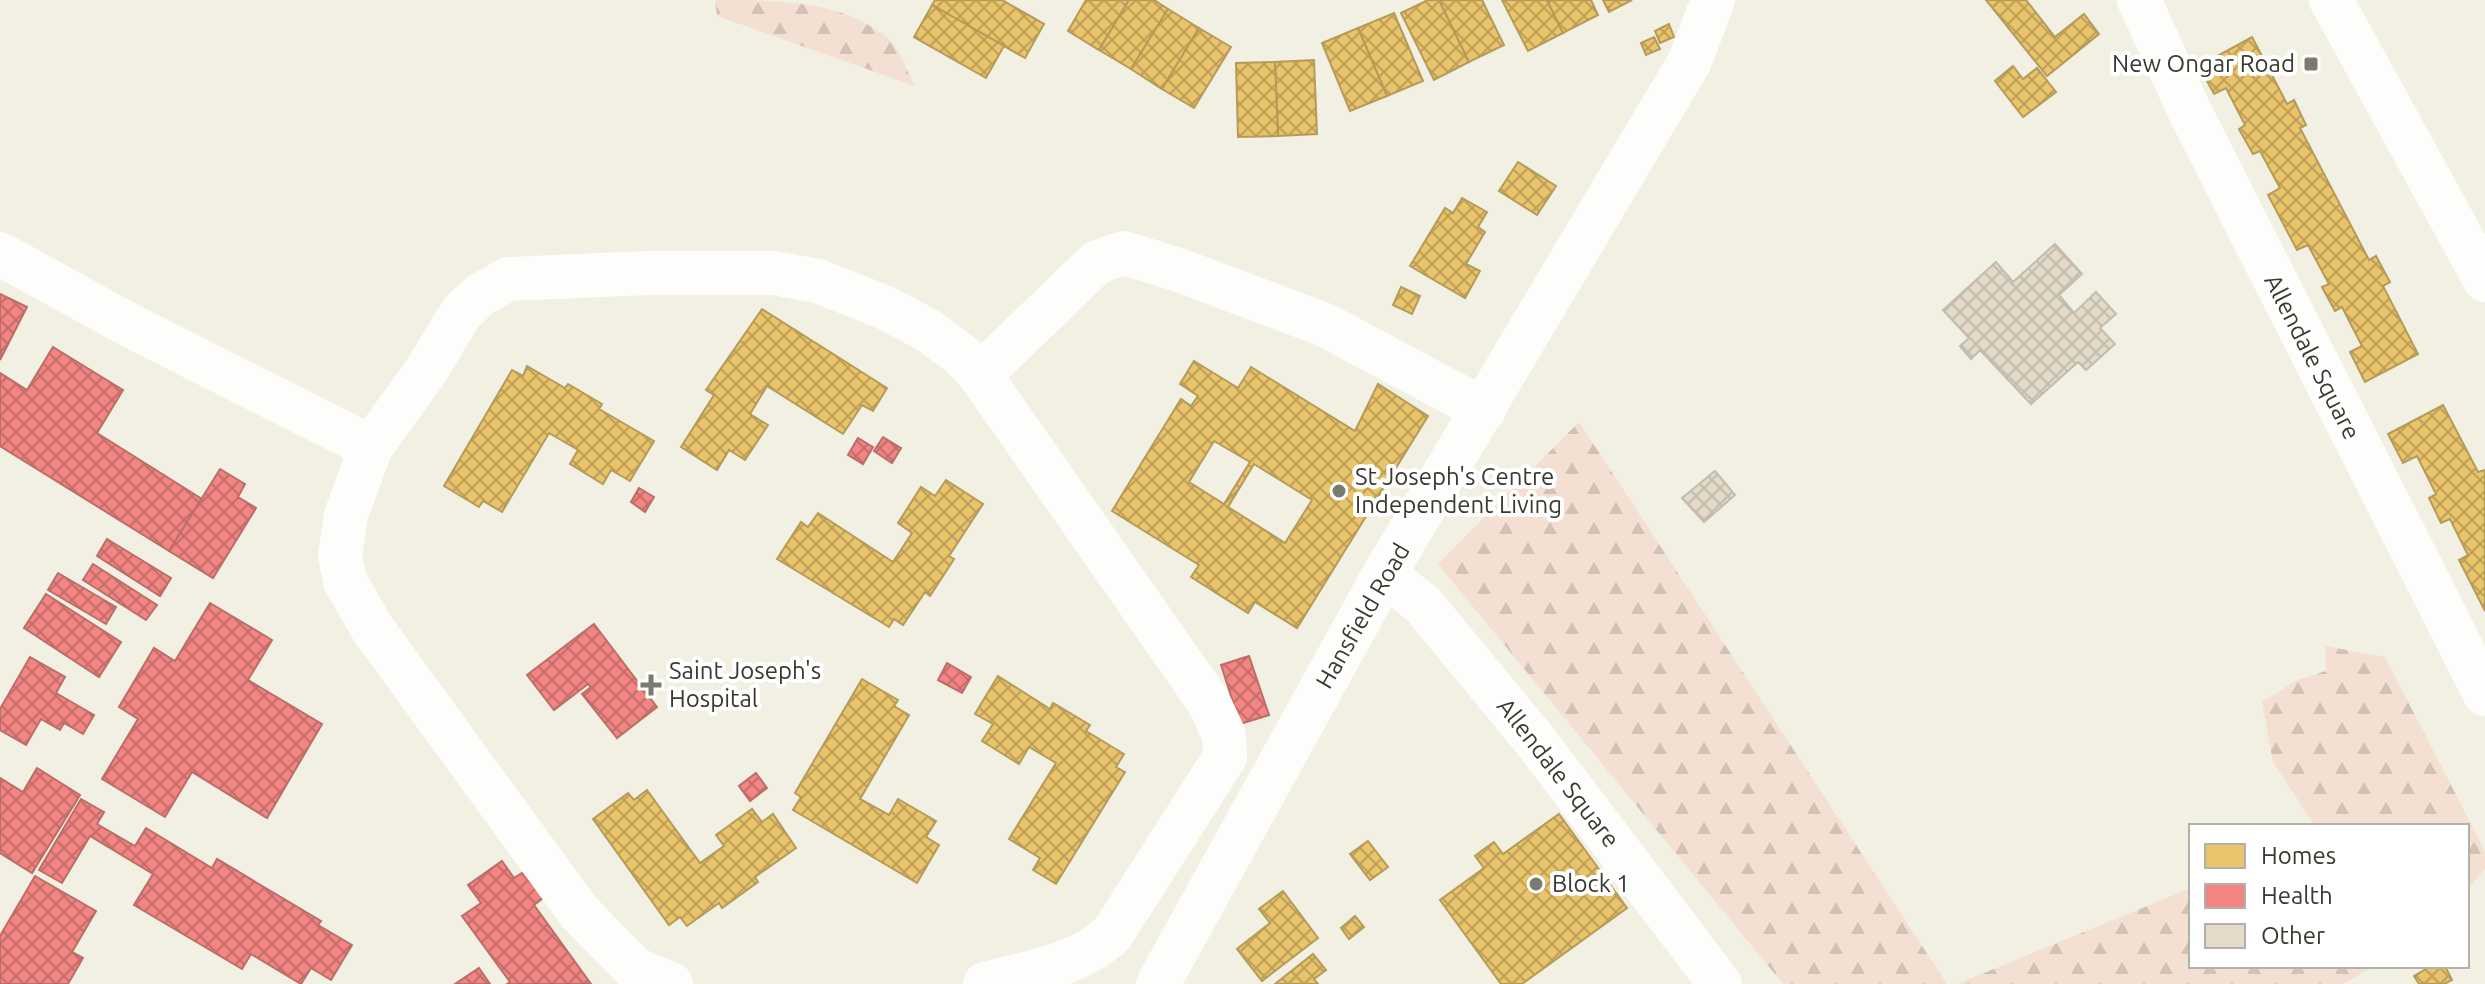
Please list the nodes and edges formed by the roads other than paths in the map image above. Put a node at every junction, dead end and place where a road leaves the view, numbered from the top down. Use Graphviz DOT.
graph roads {
  1 [pos="1713,0"];
  2 [pos="2331,0"];
  3 [pos="2155,5"];
  4 [pos="0,254"];
  5 [pos="2485,280"];
  6 [pos="980,375"];
  7 [pos="1484,410"];
  8 [pos="371,447"];
  9 [pos="1385,573"];
  10 [pos="2485,694"];
  11 [pos="667,983"];
  12 [pos="985,984"];
  13 [pos="1158,984"];
  14 [pos="1720,984"];
  1 -- 7 [label="street, Hansfield Road"];
  2 -- 5 [label="street"];
  3 -- 10 [label="street, Allendale Square"];
  4 -- 8 [label="street"];
  6 -- 7 [label="street"];
  6 -- 8 [label="street"];
  6 -- 12 [label="street"];
  7 -- 9 [label="street, Hansfield Road"];
  8 -- 11 [label="street"];
  9 -- 13 [label="street, Hansfield Road"];
  9 -- 14 [label="street, Allendale Square"];
}
